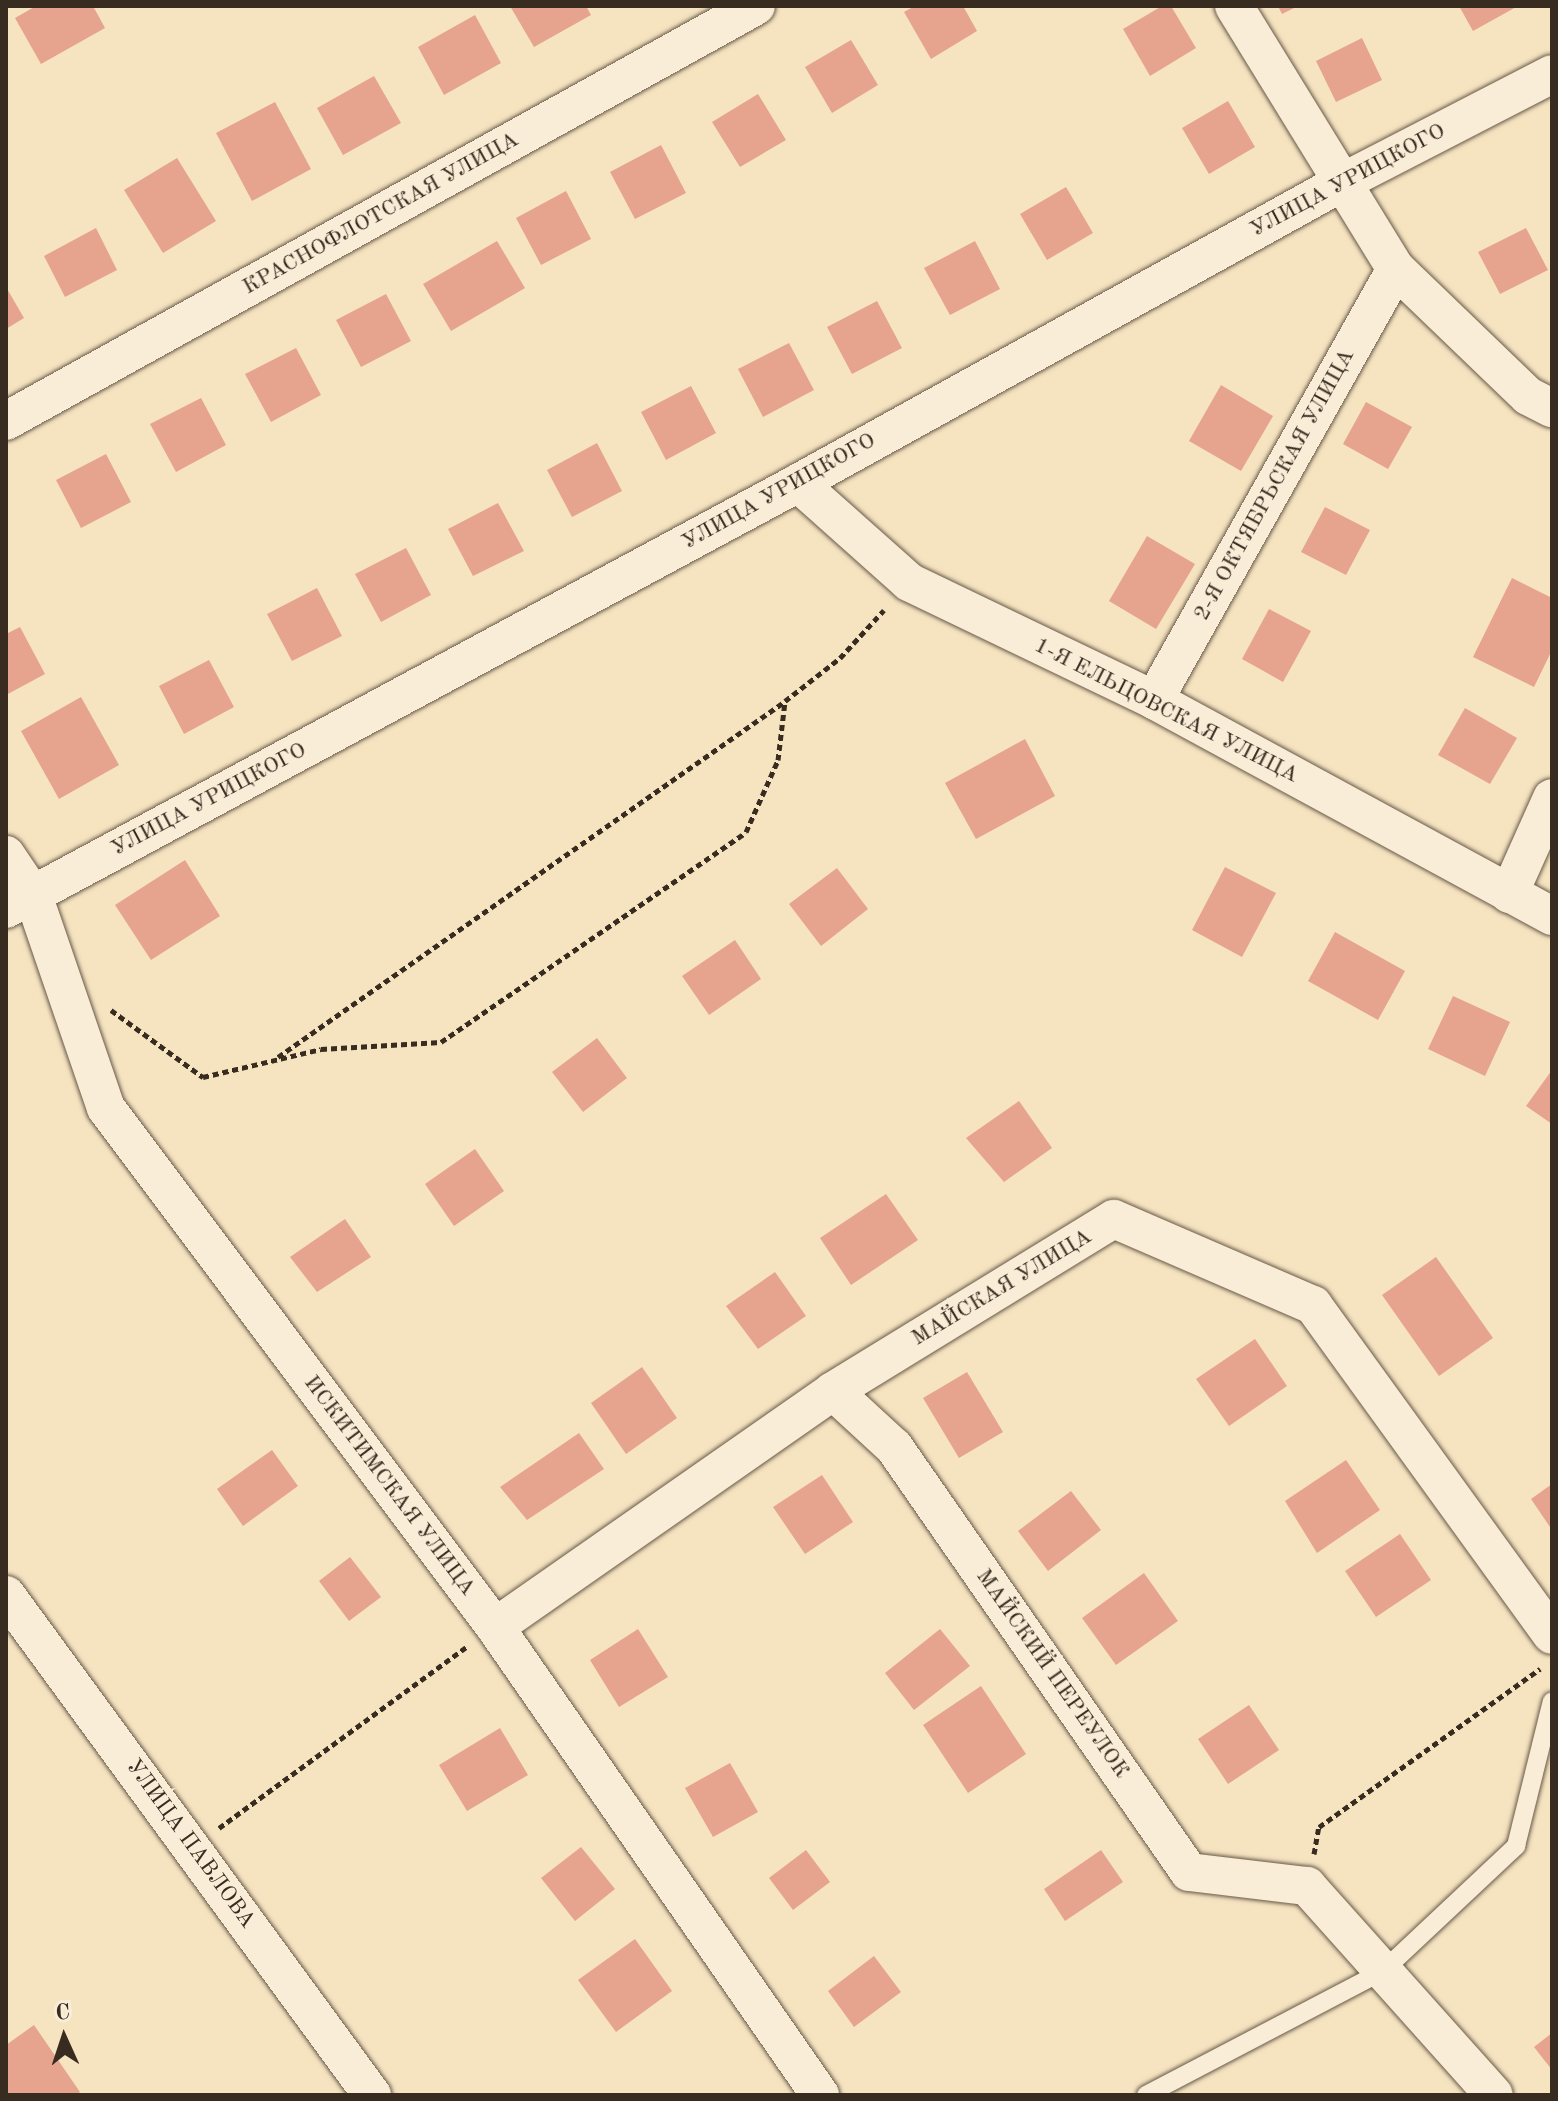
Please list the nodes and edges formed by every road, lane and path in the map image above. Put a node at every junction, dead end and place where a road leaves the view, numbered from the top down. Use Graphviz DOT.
graph roads {
  1 [pos="756,6"];
  2 [pos="1234,6"];
  3 [pos="1552,74"];
  4 [pos="1341,183"];
  5 [pos="1396,269"];
  6 [pos="1552,408"];
  7 [pos="6,421"];
  8 [pos="798,483"];
  9 [pos="909,582"];
  10 [pos="1154,700"];
  11 [pos="785,701"];
  12 [pos="1552,798"];
  13 [pos="6,855"];
  14 [pos="1509,894"];
  15 [pos="19,902"];
  16 [pos="1552,916"];
  17 [pos="104,1006"];
  18 [pos="274,1060"];
  19 [pos="833,1391"];
  20 [pos="6,1595"];
  21 [pos="495,1627"];
  22 [pos="1552,1635"];
  23 [pos="1552,1660"];
  24 [pos="1552,1701"];
  25 [pos="193,1847"];
  26 [pos="1307,1886"];
  27 [pos="1383,1971"];
  28 [pos="372,2095"];
  29 [pos="820,2095"];
  30 [pos="1146,2095"];
  31 [pos="1494,2095"];
  1 -- 7 [label="street, КРАСНОФЛОТСКАЯ УЛИЦА"];
  2 -- 4 [label="street"];
  3 -- 4 [label="street, УЛИЦА УРИЦКОГО"];
  4 -- 5 [label="street"];
  4 -- 8 [label="street, УЛИЦА УРИЦКОГО"];
  5 -- 6 [label="street"];
  5 -- 10 [label="street, 2-Я ОКТЯБРЬСКАЯ УЛИЦА"];
  8 -- 9 [label="street, 1-Я ЕЛЬЦОВСКАЯ УЛИЦА"];
  8 -- 15 [label="street, УЛИЦА УРИЦКОГО"];
  9 -- 10 [label="street, 1-Я ЕЛЬЦОВСКАЯ УЛИЦА"];
  9 -- 11 [label="path"];
  10 -- 14 [label="street, 1-Я ЕЛЬЦОВСКАЯ УЛИЦА"];
  11 -- 18 [label="path"];
  11 -- 18 [label="path"];
  12 -- 14 [label="street"];
  13 -- 15 [label="street, ИСКИТИМСКАЯ УЛИЦА"];
  14 -- 16 [label="street, 1-Я ЕЛЬЦОВСКАЯ УЛИЦА"];
  15 -- 21 [label="street, ИСКИТИМСКАЯ УЛИЦА"];
  17 -- 18 [label="path"];
  19 -- 21 [label="street, МАЙСКАЯ УЛИЦА"];
  19 -- 22 [label="street, МАЙСКАЯ УЛИЦА"];
  19 -- 26 [label="street, МАЙСКИЙ ПЕРЕУЛОК"];
  20 -- 25 [label="street, УЛИЦА ПАВЛОВА"];
  21 -- 25 [label="path"];
  21 -- 29 [label="street, ИСКИТИМСКАЯ УЛИЦА"];
  23 -- 26 [label="path"];
  24 -- 27 [label="lane"];
  25 -- 28 [label="street, УЛИЦА ПАВЛОВА"];
  26 -- 27 [label="street"];
  27 -- 30 [label="lane"];
  27 -- 31 [label="street"];
}
